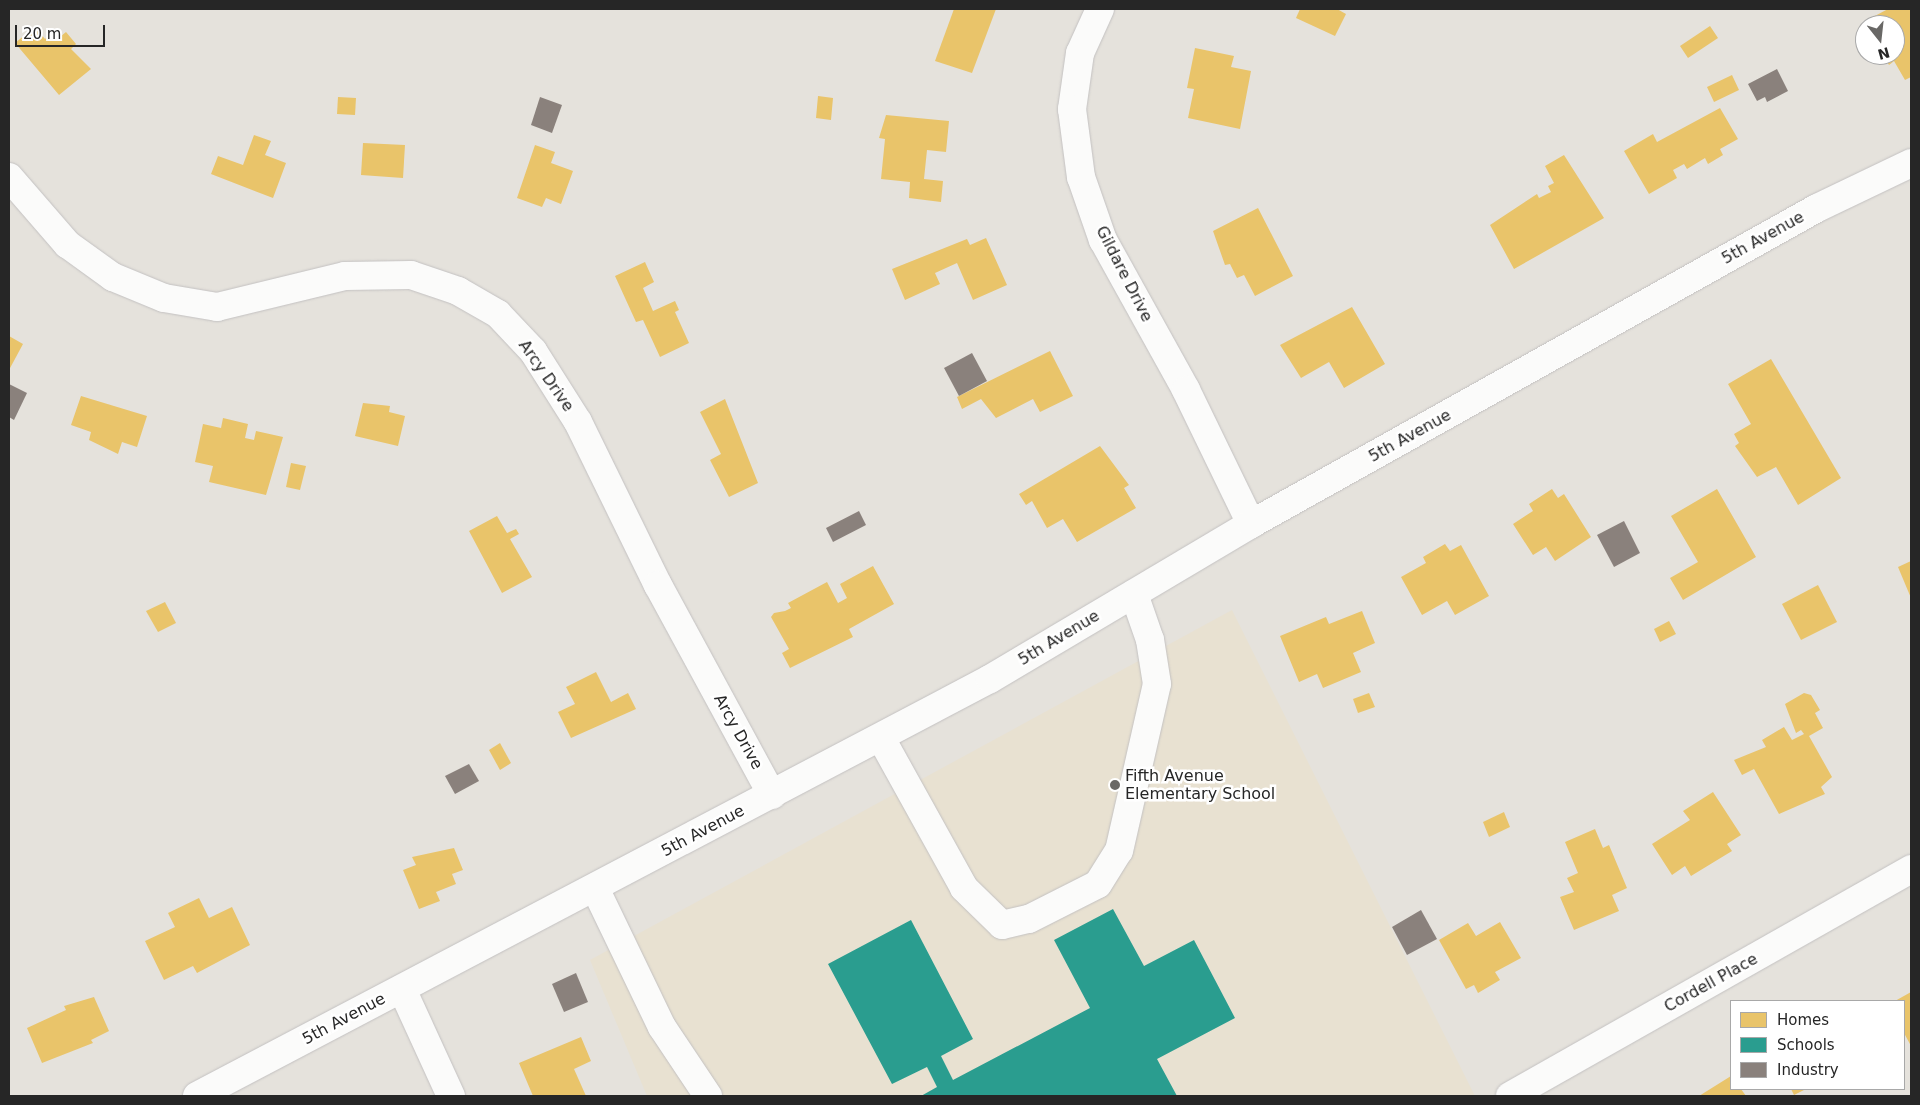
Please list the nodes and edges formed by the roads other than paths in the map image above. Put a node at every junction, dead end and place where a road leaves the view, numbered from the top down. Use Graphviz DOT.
graph roads {
  1 [pos="1100,9"];
  2 [pos="1910,167"];
  3 [pos="9,177"];
  4 [pos="1251,524"];
  5 [pos="1134,594"];
  6 [pos="881,738"];
  7 [pos="772,795"];
  8 [pos="1911,869"];
  9 [pos="595,888"];
  10 [pos="402,989"];
  11 [pos="197,1096"];
  12 [pos="451,1096"];
  13 [pos="708,1096"];
  14 [pos="1510,1096"];
  1 -- 4 [label="street, Gildare Drive"];
  2 -- 4 [label="street, 5th Avenue"];
  3 -- 7 [label="street, Arcy Drive"];
  4 -- 5 [label="street, 5th Avenue"];
  5 -- 6 [label="street, 5th Avenue"];
  5 -- 6 [label="street"];
  6 -- 7 [label="street, 5th Avenue"];
  7 -- 9 [label="street, 5th Avenue"];
  8 -- 14 [label="street, Cordell Place"];
  9 -- 10 [label="street, 5th Avenue"];
  9 -- 13 [label="street"];
  10 -- 11 [label="street, 5th Avenue"];
  10 -- 12 [label="street"];
}
